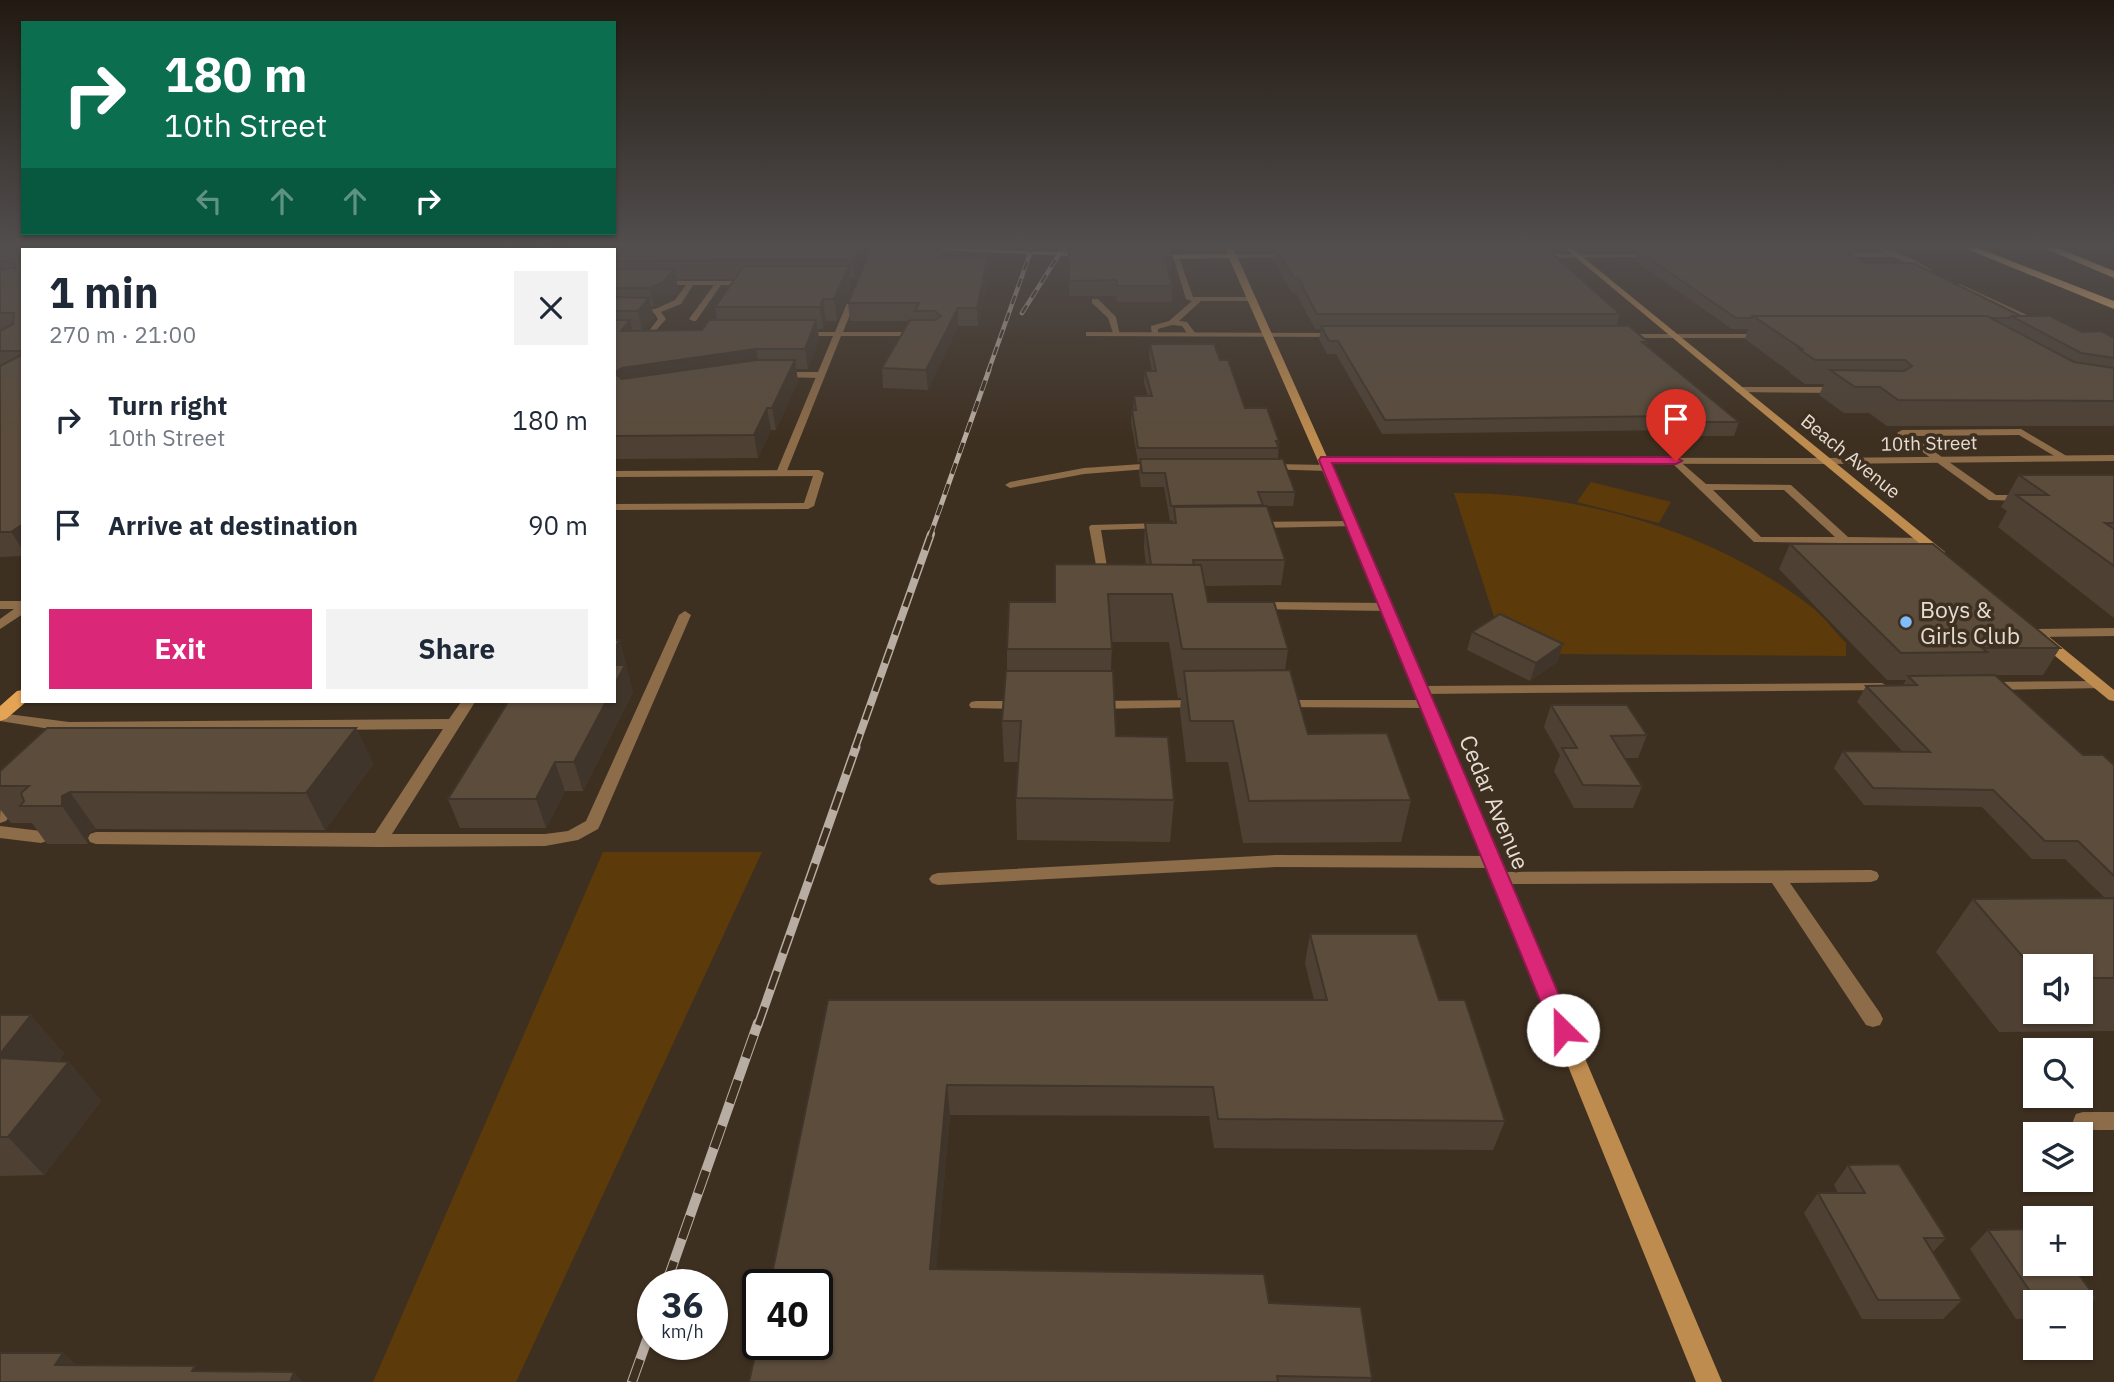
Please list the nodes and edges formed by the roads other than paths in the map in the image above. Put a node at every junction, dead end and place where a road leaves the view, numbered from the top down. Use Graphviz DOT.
graph roads {
  1 [pos="660,309"];
  2 [pos="701,309"];
  3 [pos="848,309"];
  4 [pos="1104,309"];
  5 [pos="1187,309"];
  6 [pos="1256,309"];
  7 [pos="1643,309"];
  8 [pos="2005,309"];
  9 [pos="656,311"];
  10 [pos="616,312"];
  11 [pos="694,319"];
  12 [pos="1172,323"];
  13 [pos="784,334"];
  14 [pos="838,334"];
  15 [pos="924,334"];
  16 [pos="1089,334"];
  17 [pos="1117,334"];
  18 [pos="1156,334"];
  19 [pos="1192,334"];
  20 [pos="1267,334"];
  21 [pos="2034,334"];
  22 [pos="638,335"];
  23 [pos="650,335"];
  24 [pos="663,335"];
  25 [pos="1355,335"];
  26 [pos="1772,335"];
  27 [pos="1605,336"];
  28 [pos="1675,336"];
  29 [pos="772,375"];
  30 [pos="821,375"];
  31 [pos="1740,390"];
  32 [pos="1851,390"];
  33 [pos="2065,458"];
  34 [pos="2114,458"];
  35 [pos="1940,460"];
  36 [pos="1676,461"];
  37 [pos="1827,461"];
  38 [pos="1327,464"];
  39 [pos="1172,465"];
  40 [pos="1259,467"];
  41 [pos="781,473"];
  42 [pos="616,474"];
  43 [pos="1010,485"];
  44 [pos="1702,486"];
  45 [pos="2034,498"];
  46 [pos="616,507"];
  47 [pos="1352,524"];
  48 [pos="1243,525"];
  49 [pos="1176,526"];
  50 [pos="1846,541"];
  51 [pos="1924,541"];
  52 [pos="1954,566"];
  53 [pos="1102,573"];
  54 [pos="0,605"];
  55 [pos="21,606"];
  56 [pos="1242,606"];
  57 [pos="1388,607"];
  58 [pos="21,608"];
  59 [pos="685,615"];
  60 [pos="0,625"];
  61 [pos="2114,632"];
  62 [pos="2099,685"];
  63 [pos="1891,686"];
  64 [pos="1974,686"];
  65 [pos="21,697"];
  66 [pos="1424,697"];
  67 [pos="2114,697"];
  68 [pos="467,703"];
  69 [pos="1209,704"];
  70 [pos="1264,704"];
  71 [pos="976,705"];
  72 [pos="1031,705"];
  73 [pos="1086,705"];
  74 [pos="0,716"];
  75 [pos="453,724"];
  76 [pos="90,726"];
  77 [pos="72,744"];
  78 [pos="26,786"];
  79 [pos="0,817"];
  80 [pos="0,832"];
  81 [pos="41,837"];
  82 [pos="96,838"];
  83 [pos="379,841"];
  84 [pos="1496,870"];
  85 [pos="1871,876"];
  86 [pos="1777,877"];
  87 [pos="938,879"];
  88 [pos="1873,1019"];
  89 [pos="2084,1121"];
  90 [pos="2114,1121"];
  91 [pos="1709,1382"];
  1 -- 9 [label="street"];
  2 -- 11 [label="street"];
  3 -- 14 [label="street"];
  4 -- 17 [label="street"];
  5 -- 12 [label="street"];
  6 -- 20 [label="street, Cedar Avenue"];
  7 -- 28 [label="street, Beach Avenue"];
  8 -- 21 [label="street"];
  9 -- 10 [label="street"];
  9 -- 23 [label="street"];
  12 -- 18 [label="street"];
  12 -- 19 [label="street"];
  13 -- 14 [label="street"];
  14 -- 15 [label="street"];
  14 -- 30 [label="street"];
  16 -- 17 [label="street"];
  17 -- 18 [label="street"];
  18 -- 19 [label="street"];
  19 -- 20 [label="street"];
  20 -- 25 [label="street"];
  20 -- 38 [label="street, Cedar Avenue"];
  22 -- 23 [label="street"];
  23 -- 24 [label="street"];
  26 -- 28 [label="street"];
  27 -- 28 [label="street"];
  28 -- 31 [label="street, Beach Avenue"];
  29 -- 30 [label="street"];
  30 -- 41 [label="street"];
  31 -- 32 [label="street"];
  31 -- 37 [label="street, Beach Avenue"];
  33 -- 34 [label="street, 10th Street"];
  33 -- 35 [label="street, 10th Street"];
  33 -- 35 [label="street"];
  35 -- 37 [label="street, 10th Street"];
  35 -- 45 [label="street"];
  36 -- 37 [label="street, 10th Street"];
  36 -- 38 [label="street, 10th Street"];
  36 -- 44 [label="street"];
  37 -- 51 [label="street, Beach Avenue"];
  38 -- 40 [label="street, 10th Street"];
  38 -- 47 [label="street, Cedar Avenue"];
  39 -- 43 [label="street"];
  41 -- 42 [label="street"];
  41 -- 46 [label="street"];
  44 -- 50 [label="street"];
  44 -- 50 [label="street"];
  47 -- 48 [label="street"];
  47 -- 57 [label="street, Cedar Avenue"];
  49 -- 53 [label="street"];
  50 -- 51 [label="street"];
  51 -- 52 [label="street, Beach Avenue"];
  54 -- 55 [label="street"];
  56 -- 57 [label="street"];
  57 -- 66 [label="street, Cedar Avenue"];
  58 -- 60 [label="street"];
  59 -- 83 [label="street"];
  61 -- 62 [label="street"];
  62 -- 64 [label="street"];
  62 -- 67 [label="street"];
  63 -- 66 [label="street"];
  65 -- 74 [label="main road"];
  66 -- 70 [label="street"];
  66 -- 84 [label="street, Cedar Avenue"];
  68 -- 75 [label="street"];
  69 -- 73 [label="street"];
  71 -- 72 [label="street"];
  74 -- 76 [label="street"];
  75 -- 76 [label="street"];
  75 -- 83 [label="street"];
  76 -- 77 [label="street"];
  78 -- 79 [label="street"];
  80 -- 81 [label="street"];
  82 -- 83 [label="street"];
  84 -- 86 [label="street"];
  84 -- 87 [label="street"];
  84 -- 91 [label="street, Cedar Avenue"];
  85 -- 86 [label="street"];
  86 -- 88 [label="street"];
  89 -- 90 [label="street"];
}
